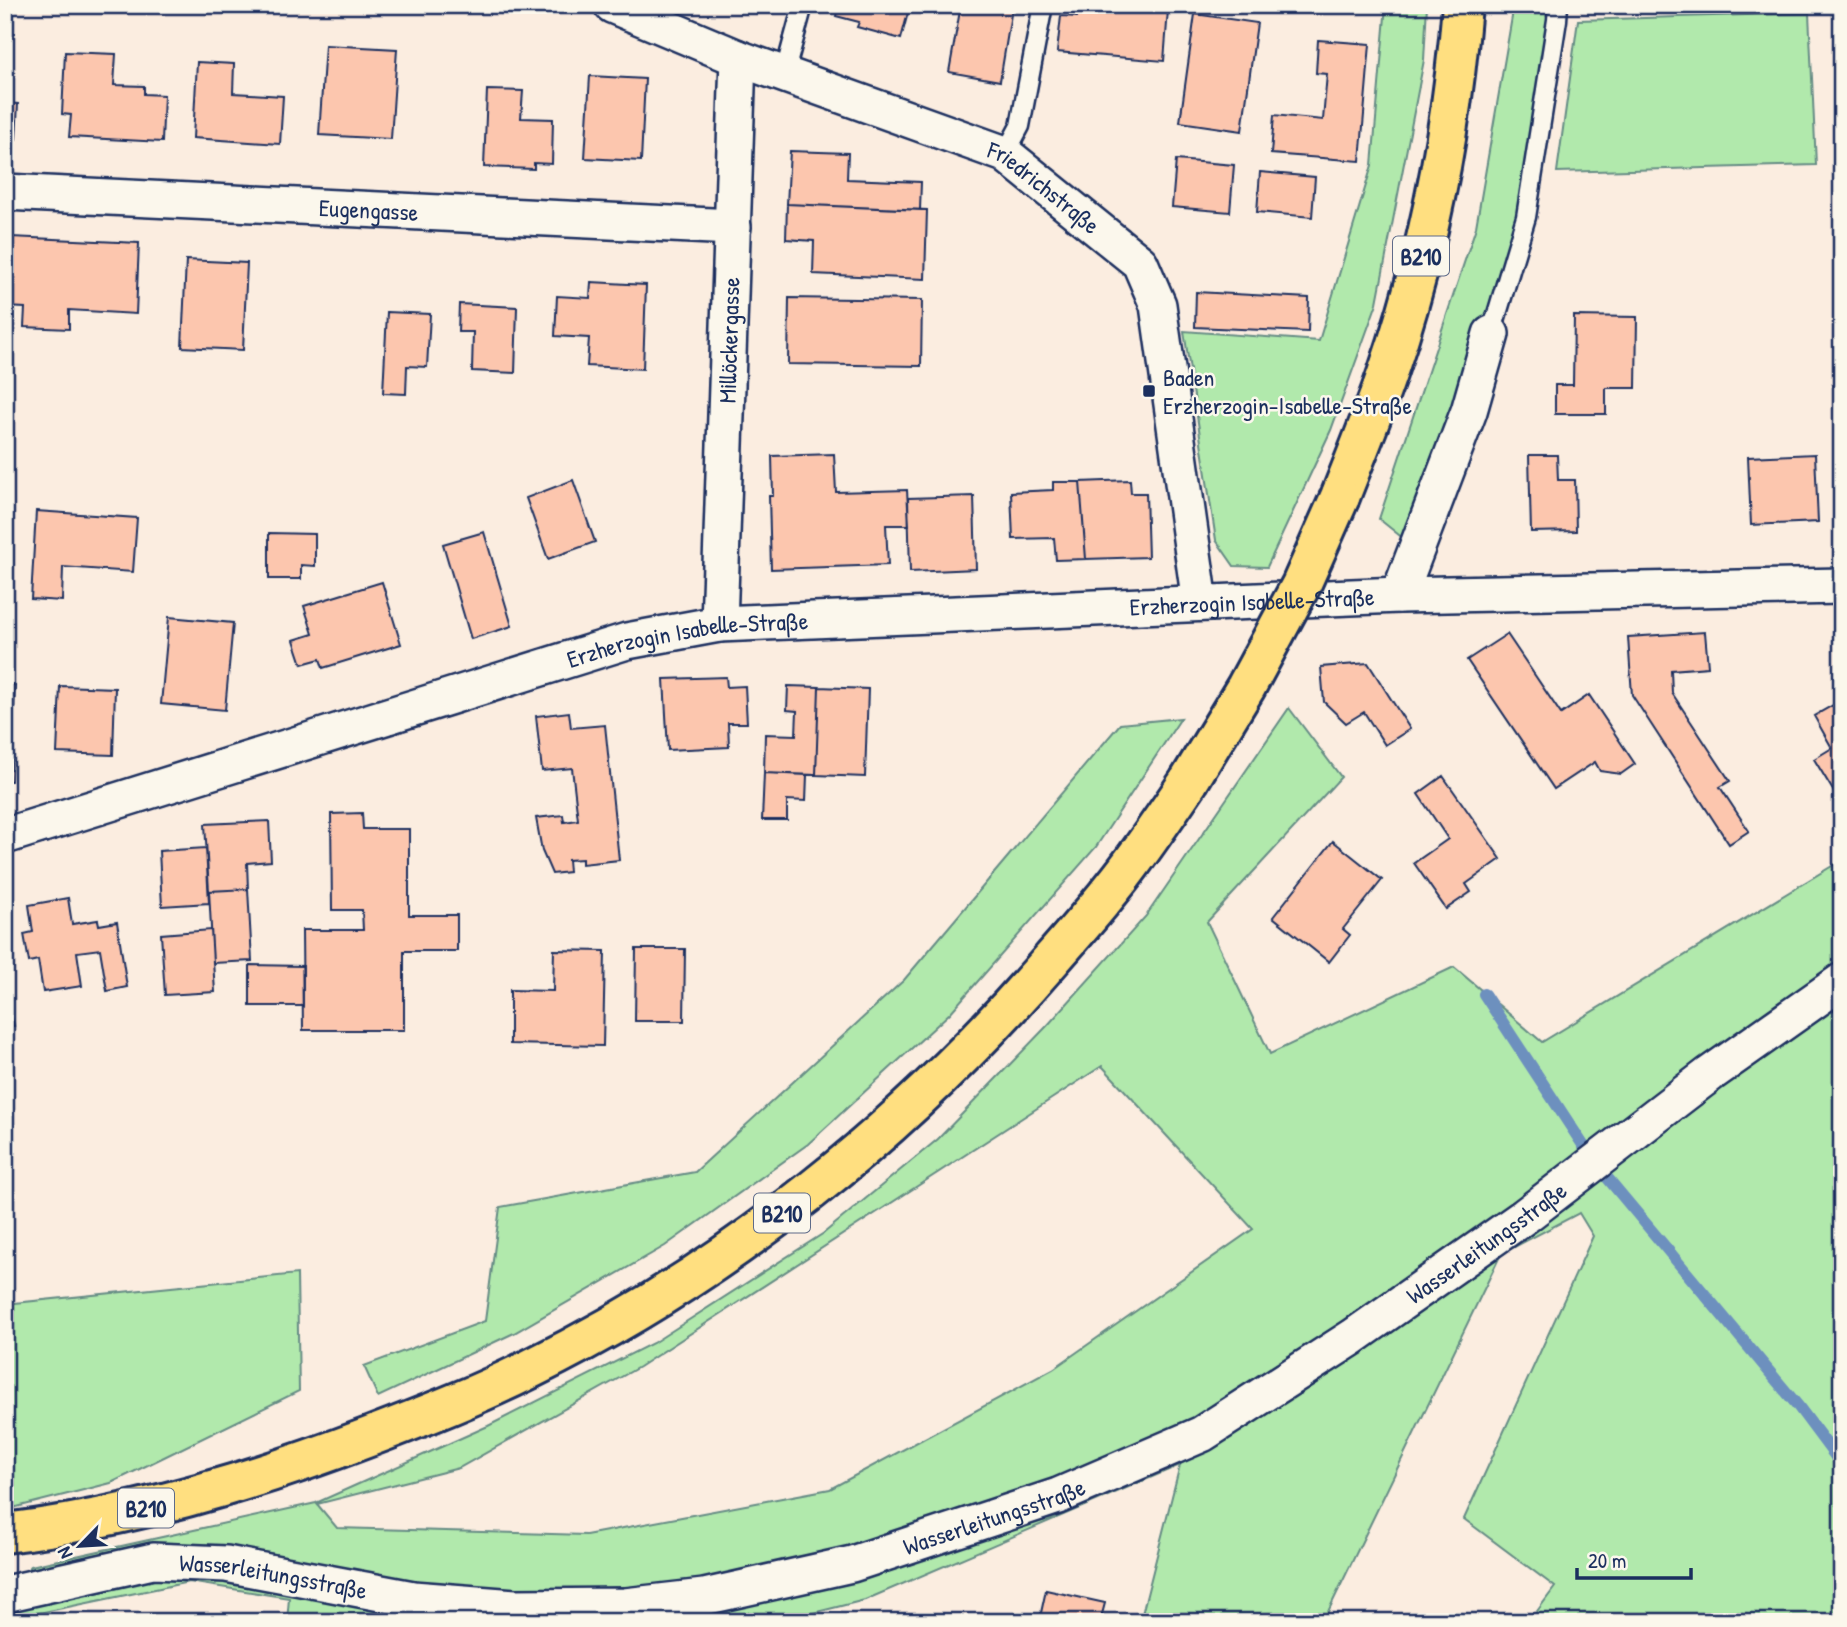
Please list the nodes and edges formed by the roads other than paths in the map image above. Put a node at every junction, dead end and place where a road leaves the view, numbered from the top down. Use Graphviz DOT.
graph roads {
  1 [pos="612,5"];
  2 [pos="803,5"];
  3 [pos="1043,5"];
  4 [pos="1462,5"];
  5 [pos="1558,5"];
  6 [pos="738,58"];
  7 [pos="784,75"];
  8 [pos="1005,154"];
  9 [pos="5,192"];
  10 [pos="733,227"];
  11 [pos="1492,334"];
  12 [pos="1842,586"];
  13 [pos="1399,595"];
  14 [pos="1200,603"];
  15 [pos="719,624"];
  16 [pos="5,836"];
  17 [pos="1842,981"];
  18 [pos="5,1533"];
  19 [pos="5,1594"];
  1 -- 6 [label="street, Friedrichstraße"];
  2 -- 7 [label="lane"];
  3 -- 8 [label="lane"];
  4 -- 18 [label="main road, B210, bridge"];
  5 -- 11 [label="lane, Erzherzogin Isabelle-Straße"];
  6 -- 7 [label="street, Friedrichstraße"];
  6 -- 10 [label="street, Millöckergasse"];
  7 -- 8 [label="street, Friedrichstraße"];
  8 -- 14 [label="street, Friedrichstraße"];
  9 -- 10 [label="street, Eugengasse"];
  10 -- 15 [label="street, Millöckergasse"];
  11 -- 13 [label="street, Erzherzogin Isabelle-Straße"];
  12 -- 13 [label="street, Erzherzogin Isabelle-Straße"];
  13 -- 14 [label="street, Erzherzogin Isabelle-Straße"];
  14 -- 15 [label="street, Erzherzogin Isabelle-Straße"];
  15 -- 16 [label="street, Erzherzogin Isabelle-Straße"];
  17 -- 19 [label="street, Wasserleitungsstraße"];
}
